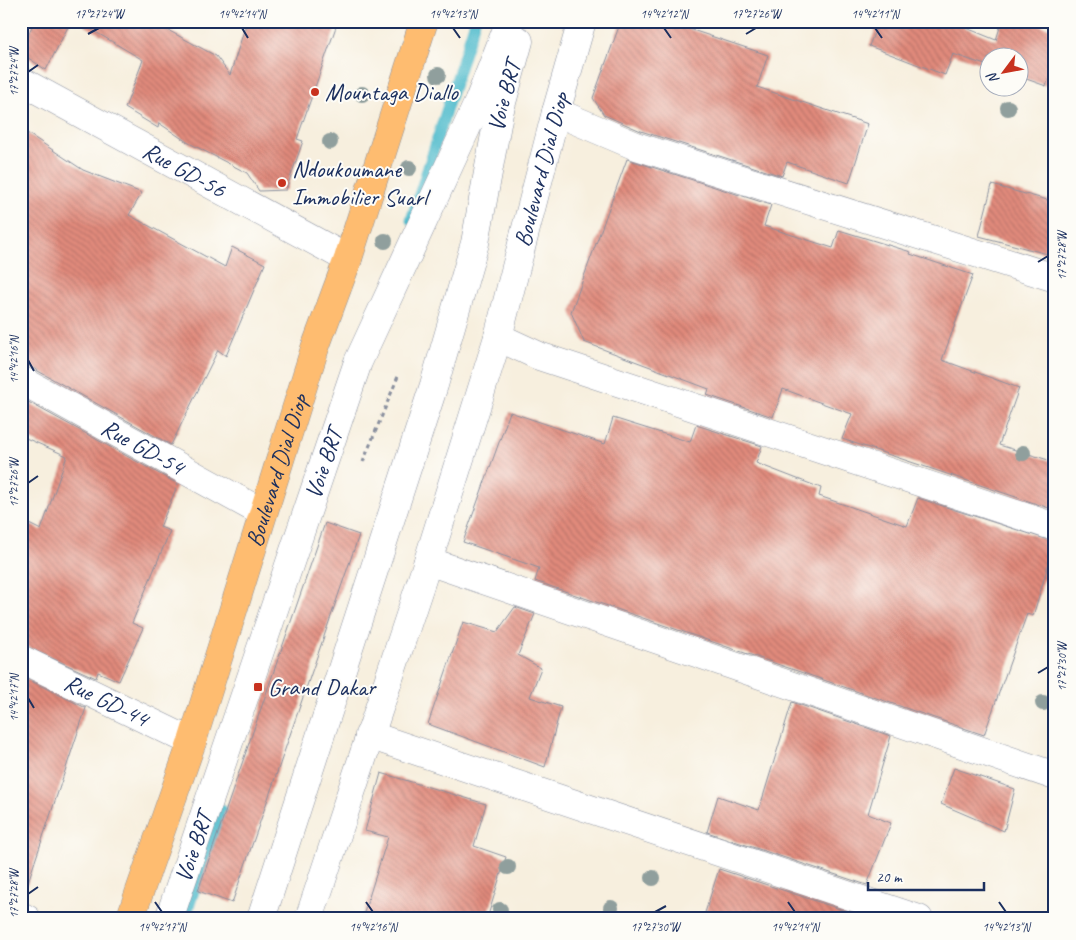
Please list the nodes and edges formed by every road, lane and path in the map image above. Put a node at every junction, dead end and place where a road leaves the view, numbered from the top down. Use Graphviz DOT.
graph roads {
  1 [pos="510,21"];
  2 [pos="524,21"];
  3 [pos="582,21"];
  4 [pos="421,22"];
  5 [pos="21,81"];
  6 [pos="556,112"];
  7 [pos="348,259"];
  8 [pos="1055,278"];
  9 [pos="498,337"];
  10 [pos="398,374"];
  11 [pos="21,380"];
  12 [pos="362,464"];
  13 [pos="263,513"];
  14 [pos="1055,527"];
  15 [pos="428,561"];
  16 [pos="21,659"];
  17 [pos="369,735"];
  18 [pos="192,742"];
  19 [pos="1055,776"];
  20 [pos="21,916"];
  21 [pos="27,919"];
  22 [pos="130,919"];
  23 [pos="169,919"];
  24 [pos="261,919"];
  25 [pos="309,919"];
  26 [pos="919,919"];
  1 -- 23 [label="street, Voie BRT"];
  2 -- 24 [label="street, Voie BRT"];
  3 -- 6 [label="street, Boulevard Dial Diop"];
  4 -- 7 [label="main road, Boulevard Dial Diop"];
  5 -- 7 [label="street, Rue GD-56"];
  6 -- 8 [label="street"];
  6 -- 9 [label="street, Boulevard Dial Diop"];
  7 -- 13 [label="main road, Boulevard Dial Diop"];
  9 -- 14 [label="street"];
  9 -- 15 [label="street, Boulevard Dial Diop"];
  10 -- 12 [label="path"];
  11 -- 13 [label="street, Rue GD-54"];
  13 -- 18 [label="main road, Boulevard Dial Diop"];
  15 -- 17 [label="street, Boulevard Dial Diop"];
  15 -- 19 [label="street"];
  16 -- 18 [label="street, Rue GD-44"];
  17 -- 25 [label="street, Boulevard Dial Diop"];
  17 -- 26 [label="street"];
  18 -- 22 [label="main road, Boulevard Dial Diop"];
  20 -- 21 [label="street"];
}
